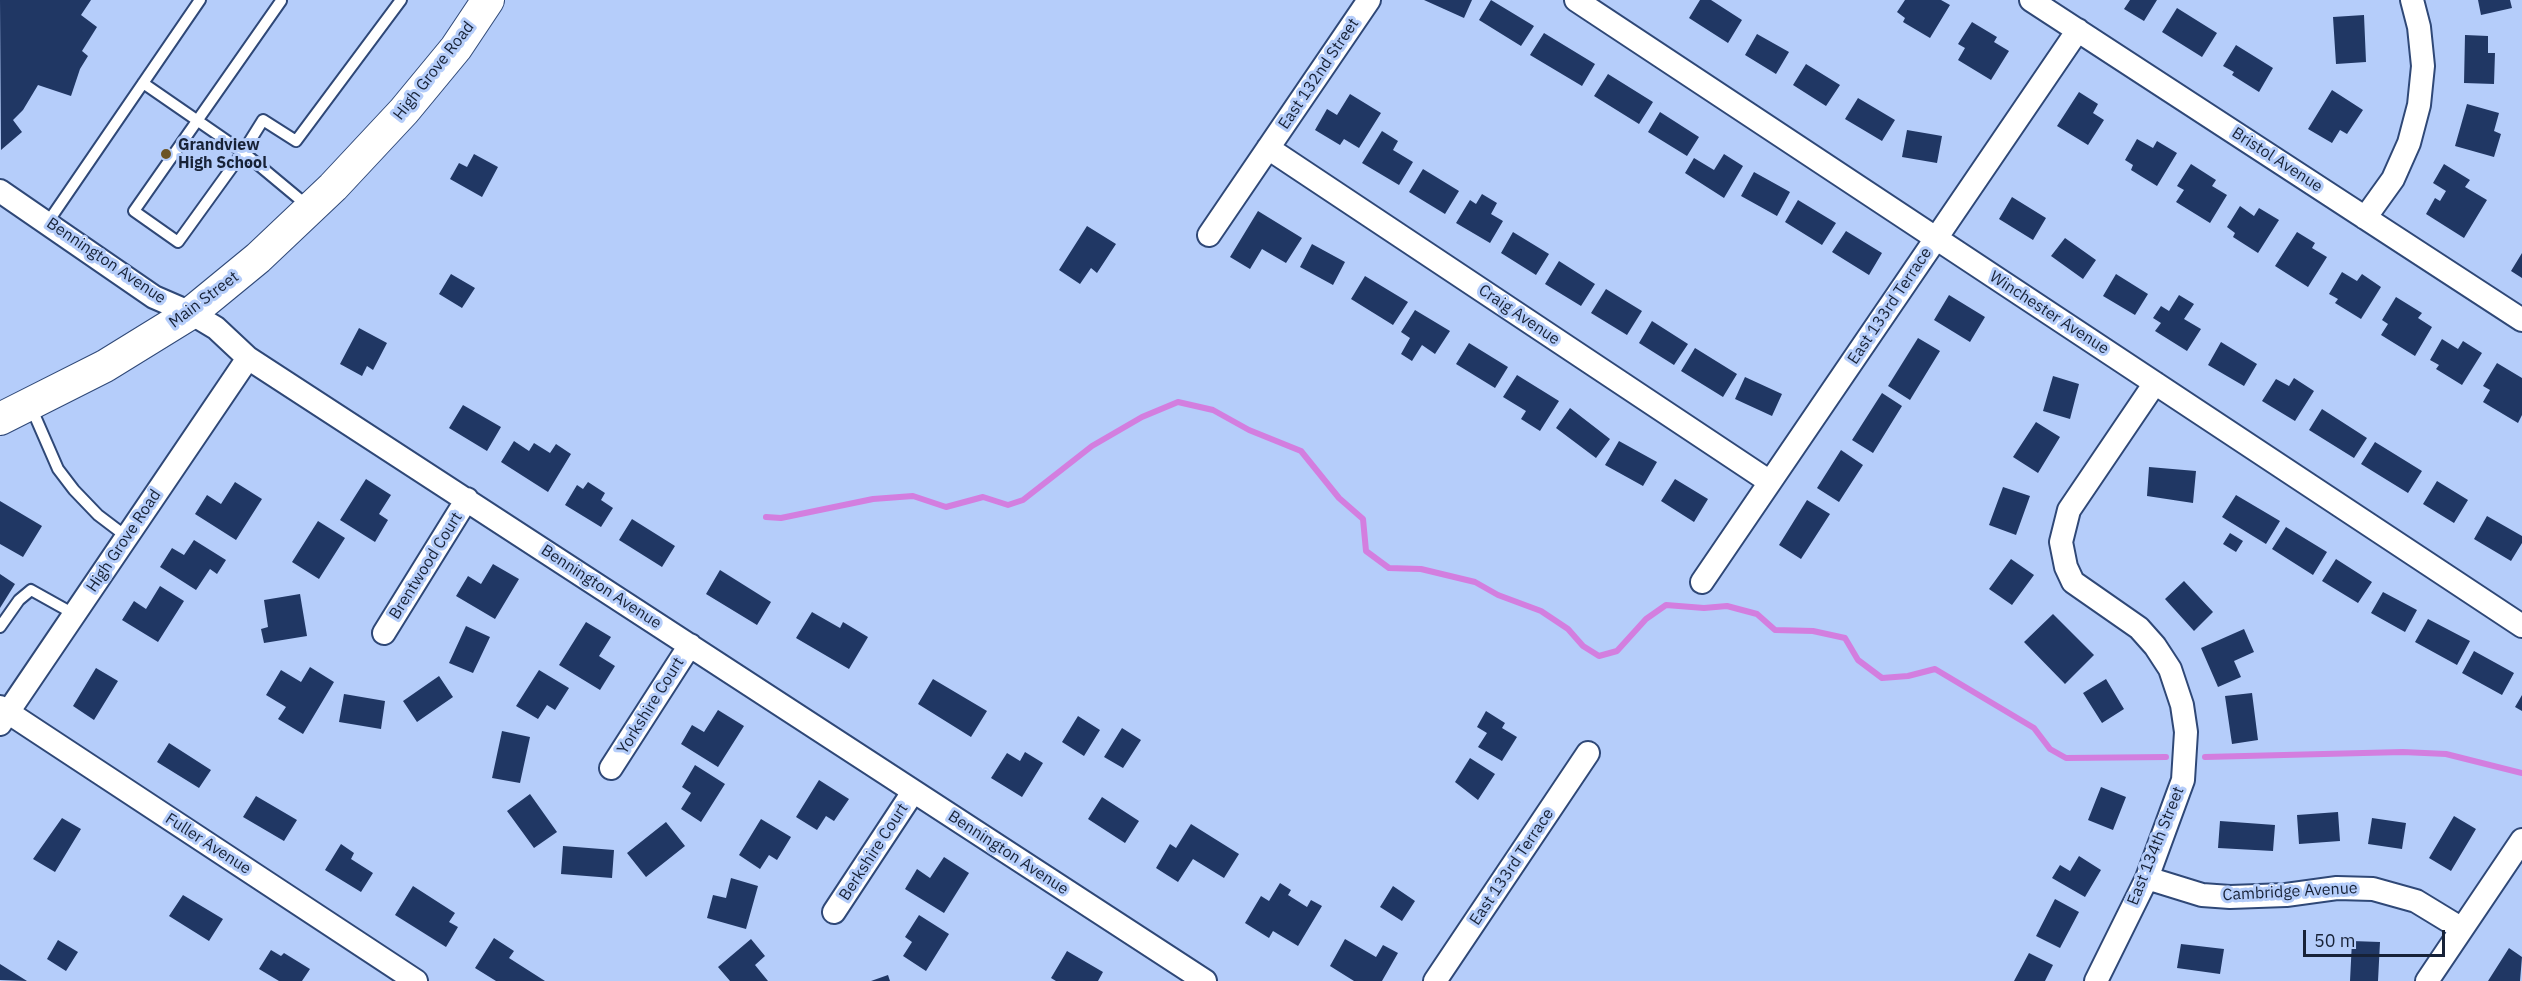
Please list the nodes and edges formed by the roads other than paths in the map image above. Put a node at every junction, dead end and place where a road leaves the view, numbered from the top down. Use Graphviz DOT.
graph roads {
  1 [pos="200,0"];
  2 [pos="280,0"];
  3 [pos="401,0"];
  4 [pos="488,0"];
  5 [pos="1369,0"];
  6 [pos="1576,0"];
  7 [pos="2031,0"];
  8 [pos="2412,0"];
  9 [pos="2078,30"];
  10 [pos="143,83"];
  11 [pos="198,121"];
  12 [pos="378,139"];
  13 [pos="1268,148"];
  14 [pos="243,152"];
  15 [pos="0,191"];
  16 [pos="311,208"];
  17 [pos="2365,218"];
  18 [pos="48,222"];
  19 [pos="1209,235"];
  20 [pos="1936,238"];
  21 [pos="191,313"];
  22 [pos="2522,320"];
  23 [pos="248,358"];
  24 [pos="2155,383"];
  25 [pos="30,405"];
  26 [pos="0,419"];
  27 [pos="1770,482"];
  28 [pos="467,499"];
  29 [pos="127,537"];
  30 [pos="1702,582"];
  31 [pos="74,614"];
  32 [pos="2522,626"];
  33 [pos="0,627"];
  34 [pos="384,633"];
  35 [pos="690,645"];
  36 [pos="3,714"];
  37 [pos="1588,753"];
  38 [pos="611,768"];
  39 [pos="913,792"];
  40 [pos="2522,840"];
  41 [pos="2147,878"];
  42 [pos="834,912"];
  43 [pos="2462,929"];
  44 [pos="416,981"];
  45 [pos="1205,981"];
  46 [pos="1435,981"];
  47 [pos="2096,981"];
  48 [pos="2427,981"];
  1 -- 10 [label="lane"];
  2 -- 11 [label="lane"];
  3 -- 14 [label="lane"];
  4 -- 12 [label="main road, High Grove Road"];
  5 -- 13 [label="street, East 132nd Street"];
  6 -- 20 [label="street, Winchester Avenue"];
  7 -- 9 [label="street, Bristol Avenue"];
  8 -- 17 [label="street"];
  9 -- 17 [label="street, Bristol Avenue"];
  9 -- 20 [label="street, East 133rd Terrace"];
  10 -- 11 [label="lane"];
  10 -- 18 [label="lane"];
  11 -- 14 [label="lane"];
  11 -- 14 [label="lane"];
  12 -- 16 [label="main road, Main Street"];
  13 -- 19 [label="street, East 132nd Street"];
  13 -- 27 [label="street, Craig Avenue"];
  14 -- 16 [label="lane"];
  15 -- 18 [label="street, Bennington Avenue"];
  16 -- 21 [label="main road, Main Street"];
  17 -- 22 [label="street, Bristol Avenue"];
  18 -- 21 [label="street, Bennington Avenue"];
  20 -- 24 [label="street, Winchester Avenue"];
  20 -- 27 [label="street, East 133rd Terrace"];
  21 -- 23 [label="street, Bennington Avenue"];
  21 -- 25 [label="main road, Main Street"];
  23 -- 28 [label="street, Bennington Avenue"];
  23 -- 29 [label="street, High Grove Road"];
  24 -- 32 [label="street, Winchester Avenue"];
  24 -- 41 [label="street, East 134th Street"];
  25 -- 26 [label="main road, Main Street"];
  25 -- 29 [label="lane"];
  27 -- 30 [label="street, East 133rd Terrace"];
  28 -- 34 [label="street, Brentwood Court"];
  28 -- 35 [label="street, Bennington Avenue"];
  29 -- 31 [label="street, High Grove Road"];
  31 -- 33 [label="lane"];
  31 -- 36 [label="street, High Grove Road"];
  35 -- 38 [label="street, Yorkshire Court"];
  35 -- 39 [label="street, Bennington Avenue"];
  36 -- 44 [label="street, Fuller Avenue"];
  37 -- 46 [label="street, East 133rd Terrace"];
  39 -- 42 [label="street, Berkshire Court"];
  39 -- 45 [label="street, Bennington Avenue"];
  40 -- 43 [label="street"];
  41 -- 43 [label="street, Cambridge Avenue"];
  41 -- 47 [label="street, East 134th Street"];
  43 -- 48 [label="street"];
}
